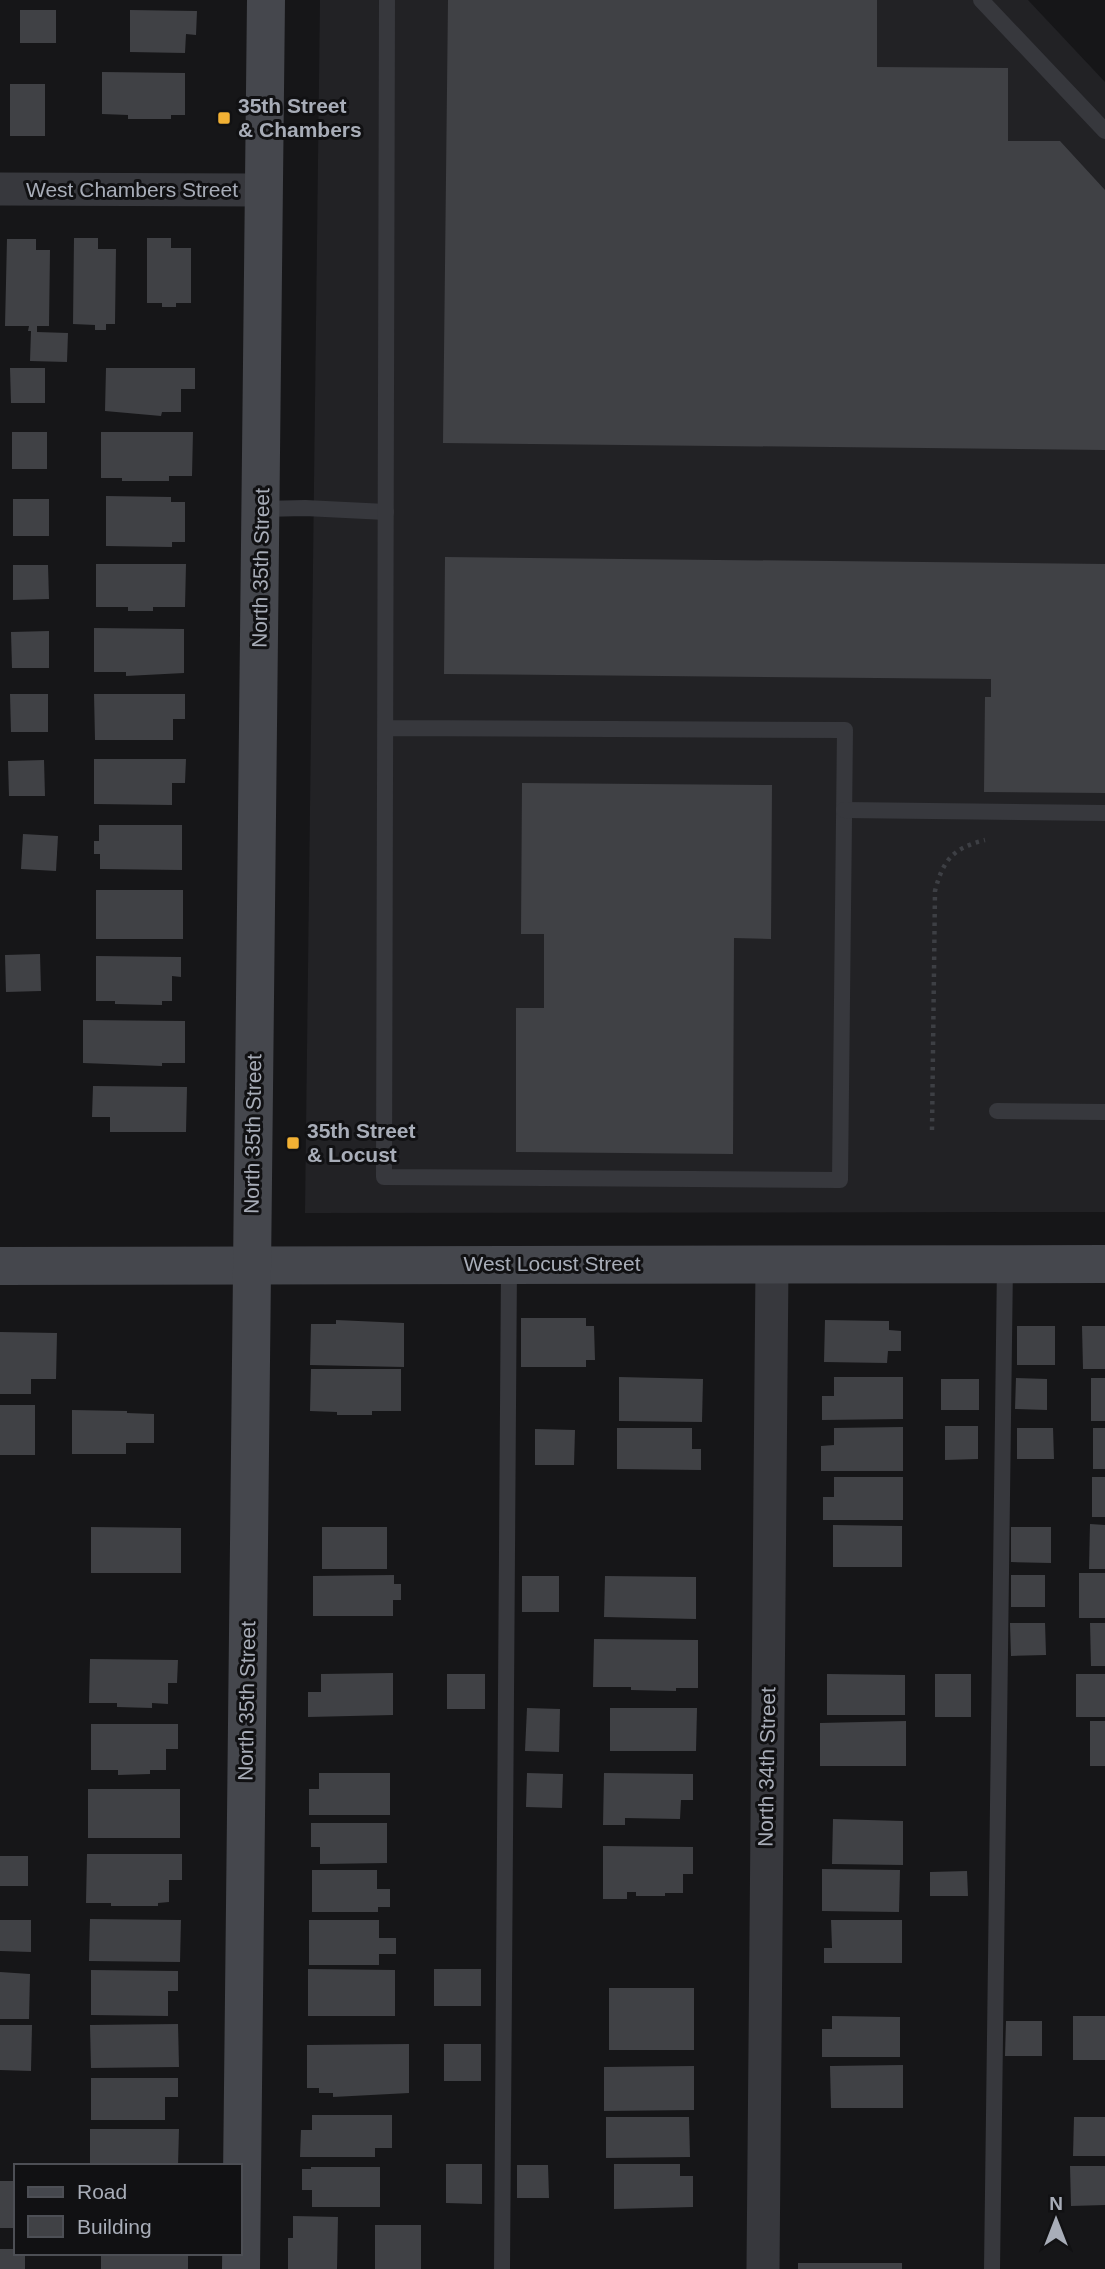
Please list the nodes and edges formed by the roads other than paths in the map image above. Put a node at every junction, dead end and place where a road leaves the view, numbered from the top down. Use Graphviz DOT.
graph roads {
  1 [pos="266,0"];
  2 [pos="387,0"];
  3 [pos="981,0"];
  4 [pos="1105,131"];
  5 [pos="0,189"];
  6 [pos="264,190"];
  7 [pos="262,509"];
  8 [pos="386,512"];
  9 [pos="386,728"];
  10 [pos="844,810"];
  11 [pos="1105,813"];
  12 [pos="997,1111"];
  13 [pos="1105,1112"];
  14 [pos="251,1264"];
  15 [pos="509,1264"];
  16 [pos="1004,1264"];
  17 [pos="1105,1264"];
  18 [pos="772,1265"];
  19 [pos="0,1266"];
  20 [pos="242,2168"];
  21 [pos="502,2269"];
  22 [pos="762,2269"];
  23 [pos="992,2269"];
  1 -- 6 [label="main road, North 35th Street"];
  2 -- 8 [label="lane"];
  3 -- 4 [label="lane"];
  5 -- 6 [label="street, West Chambers Street"];
  6 -- 7 [label="main road, North 35th Street"];
  7 -- 8 [label="lane"];
  7 -- 14 [label="main road, North 35th Street"];
  8 -- 9 [label="lane"];
  9 -- 10 [label="lane"];
  9 -- 10 [label="lane"];
  10 -- 11 [label="lane"];
  12 -- 13 [label="lane"];
  14 -- 15 [label="main road, West Locust Street"];
  14 -- 19 [label="main road, West Locust Street"];
  14 -- 20 [label="main road, North 35th Street"];
  15 -- 18 [label="main road, West Locust Street"];
  15 -- 21 [label="lane"];
  16 -- 17 [label="main road, West Locust Street"];
  16 -- 18 [label="main road, West Locust Street"];
  16 -- 23 [label="lane"];
  18 -- 22 [label="street, North 34th Street"];
}
